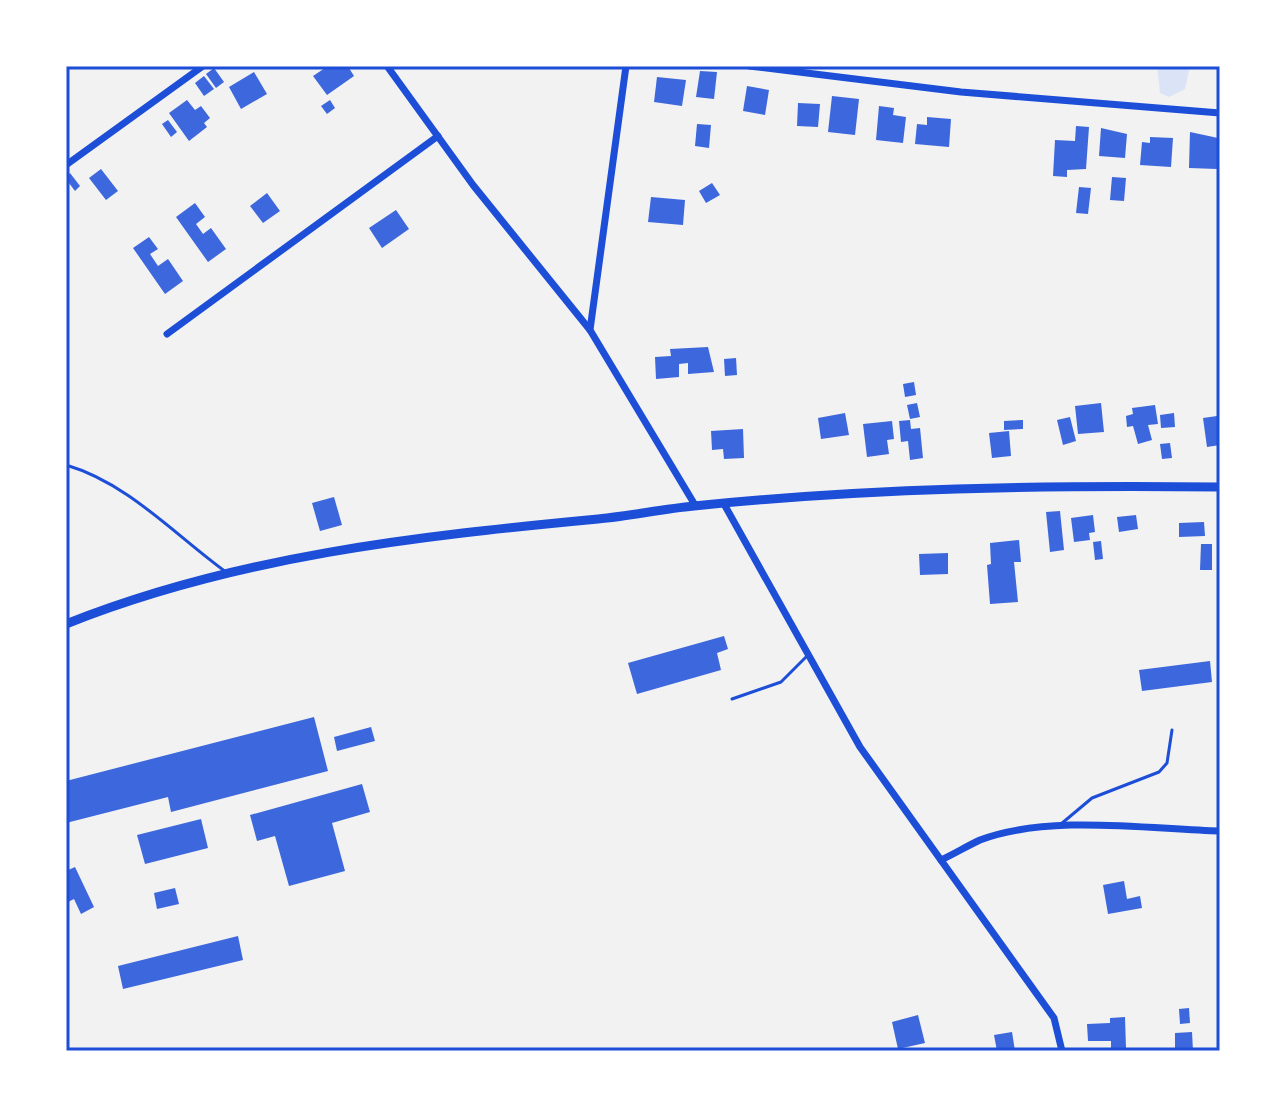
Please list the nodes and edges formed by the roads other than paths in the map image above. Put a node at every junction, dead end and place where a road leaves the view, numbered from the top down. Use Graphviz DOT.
graph roads {
  1 [pos="203,66"];
  2 [pos="387,66"];
  3 [pos="626,66"];
  4 [pos="749,66"];
  5 [pos="1220,113"];
  6 [pos="438,136"];
  7 [pos="66,165"];
  8 [pos="590,330"];
  9 [pos="167,334"];
  10 [pos="66,465"];
  11 [pos="1220,487"];
  12 [pos="724,504"];
  13 [pos="695,505"];
  14 [pos="230,574"];
  15 [pos="66,624"];
  16 [pos="807,656"];
  17 [pos="732,699"];
  18 [pos="1172,730"];
  19 [pos="1059,826"];
  20 [pos="1220,831"];
  21 [pos="941,860"];
  22 [pos="1062,1051"];
  1 -- 7 [label="street"];
  2 -- 6 [label="street"];
  3 -- 8 [label="street"];
  4 -- 5 [label="street"];
  6 -- 8 [label="street"];
  6 -- 9 [label="street"];
  8 -- 13 [label="street"];
  10 -- 14 [label="lane"];
  11 -- 12 [label="street"];
  12 -- 13 [label="street"];
  12 -- 16 [label="street"];
  13 -- 14 [label="street"];
  14 -- 15 [label="street"];
  16 -- 17 [label="lane"];
  16 -- 21 [label="street"];
  18 -- 19 [label="lane"];
  19 -- 20 [label="street"];
  19 -- 21 [label="street"];
  21 -- 22 [label="street"];
}
